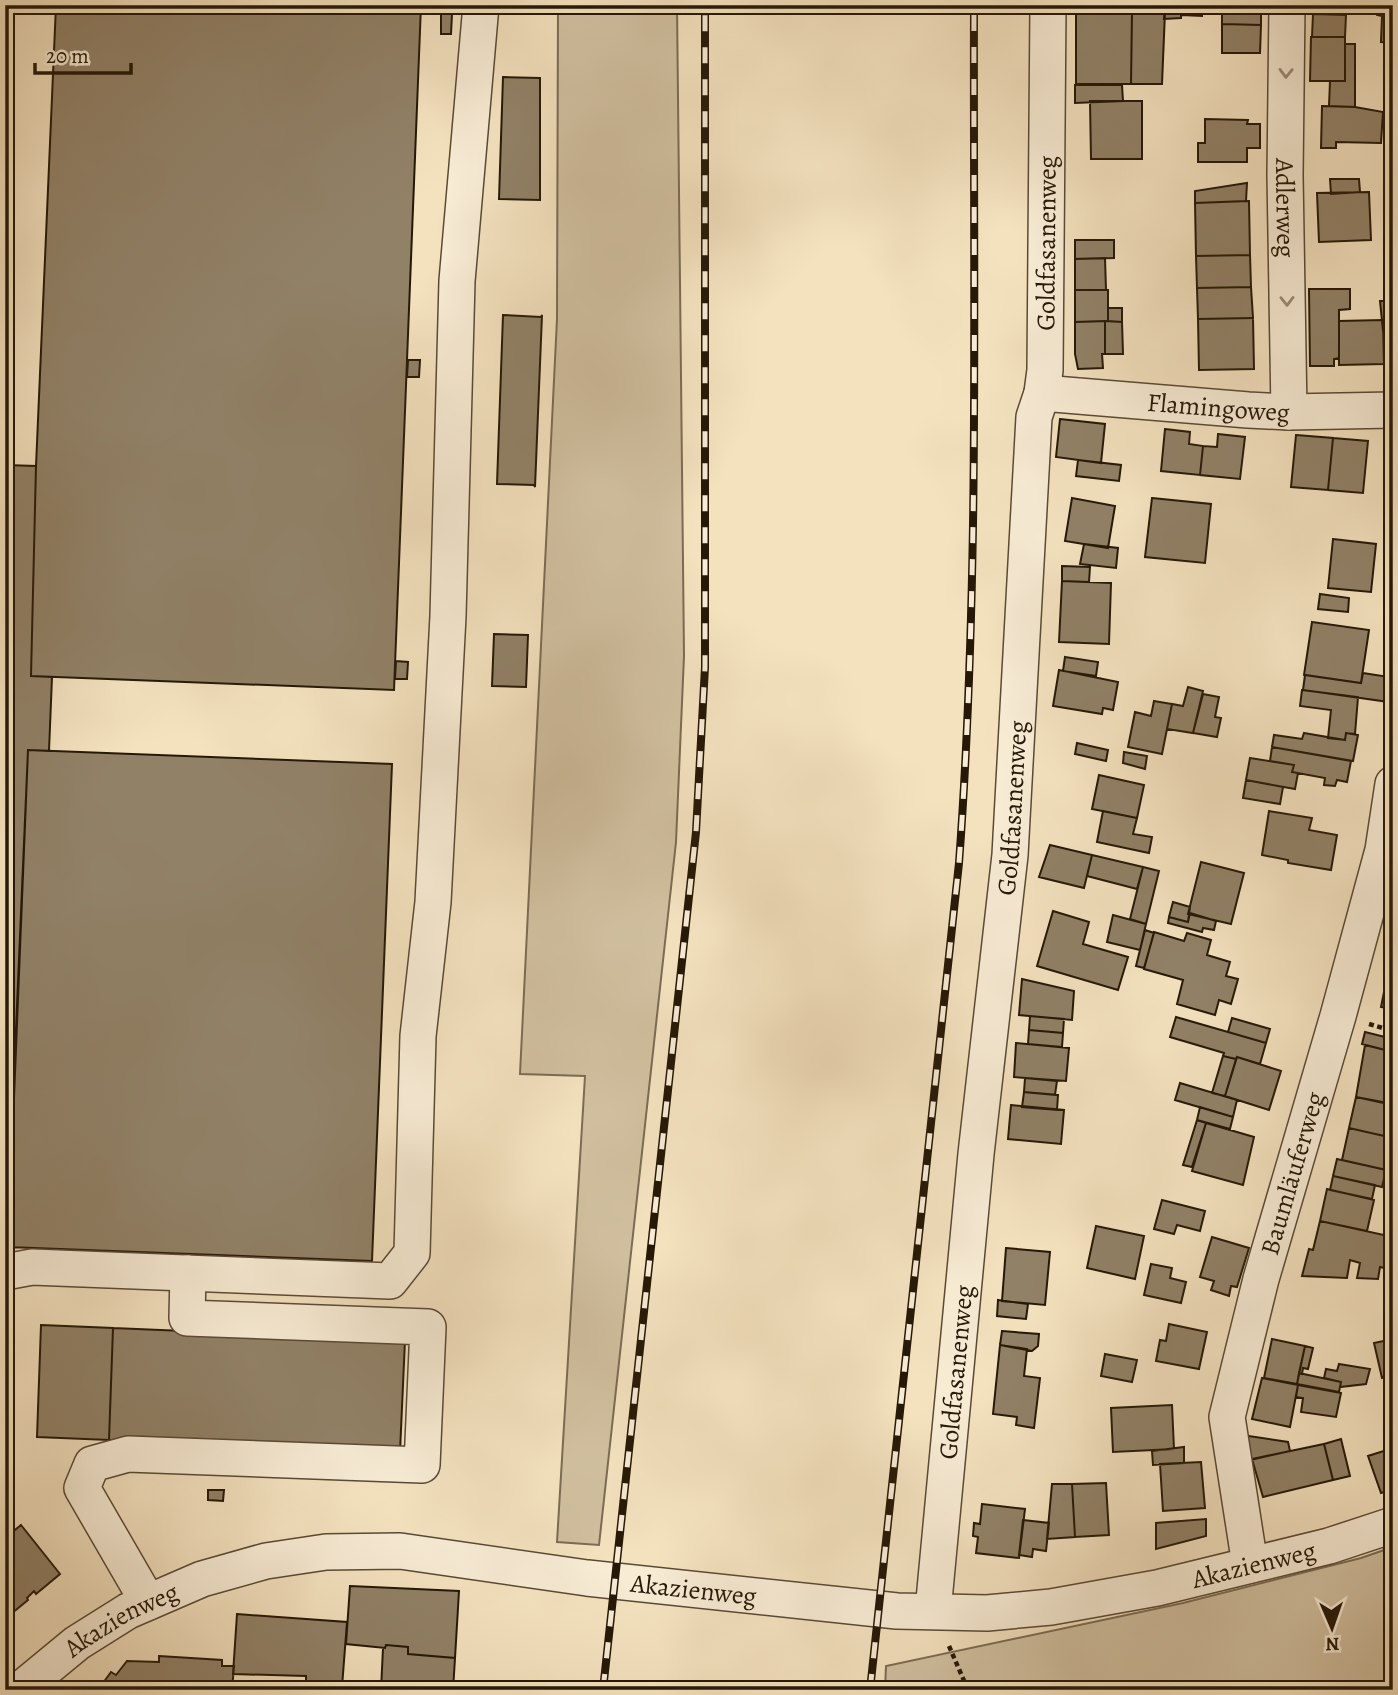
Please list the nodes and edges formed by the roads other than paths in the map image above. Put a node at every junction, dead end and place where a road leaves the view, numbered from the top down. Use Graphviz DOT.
graph roads {
  1 [pos="481,5"];
  2 [pos="1048,5"];
  3 [pos="1287,5"];
  4 [pos="1042,393"];
  5 [pos="1393,410"];
  6 [pos="1289,412"];
  7 [pos="1393,784"];
  8 [pos="5,1272"];
  9 [pos="188,1273"];
  10 [pos="1393,1525"];
  11 [pos="1250,1565"];
  12 [pos="148,1602"];
  13 [pos="933,1611"];
  14 [pos="20,1690"];
  1 -- 9 [label="street"];
  2 -- 4 [label="street, Goldfasanenweg"];
  3 -- 6 [label="street, Adlerweg, one-way"];
  4 -- 6 [label="street, Flamingoweg"];
  4 -- 13 [label="street, Goldfasanenweg"];
  5 -- 6 [label="street, Flamingoweg"];
  7 -- 11 [label="street, Baumläuferweg"];
  8 -- 9 [label="street"];
  9 -- 12 [label="street"];
  10 -- 11 [label="street, Akazienweg"];
  11 -- 13 [label="street, Akazienweg"];
  12 -- 13 [label="street, Akazienweg"];
  12 -- 14 [label="street, Akazienweg"];
}
